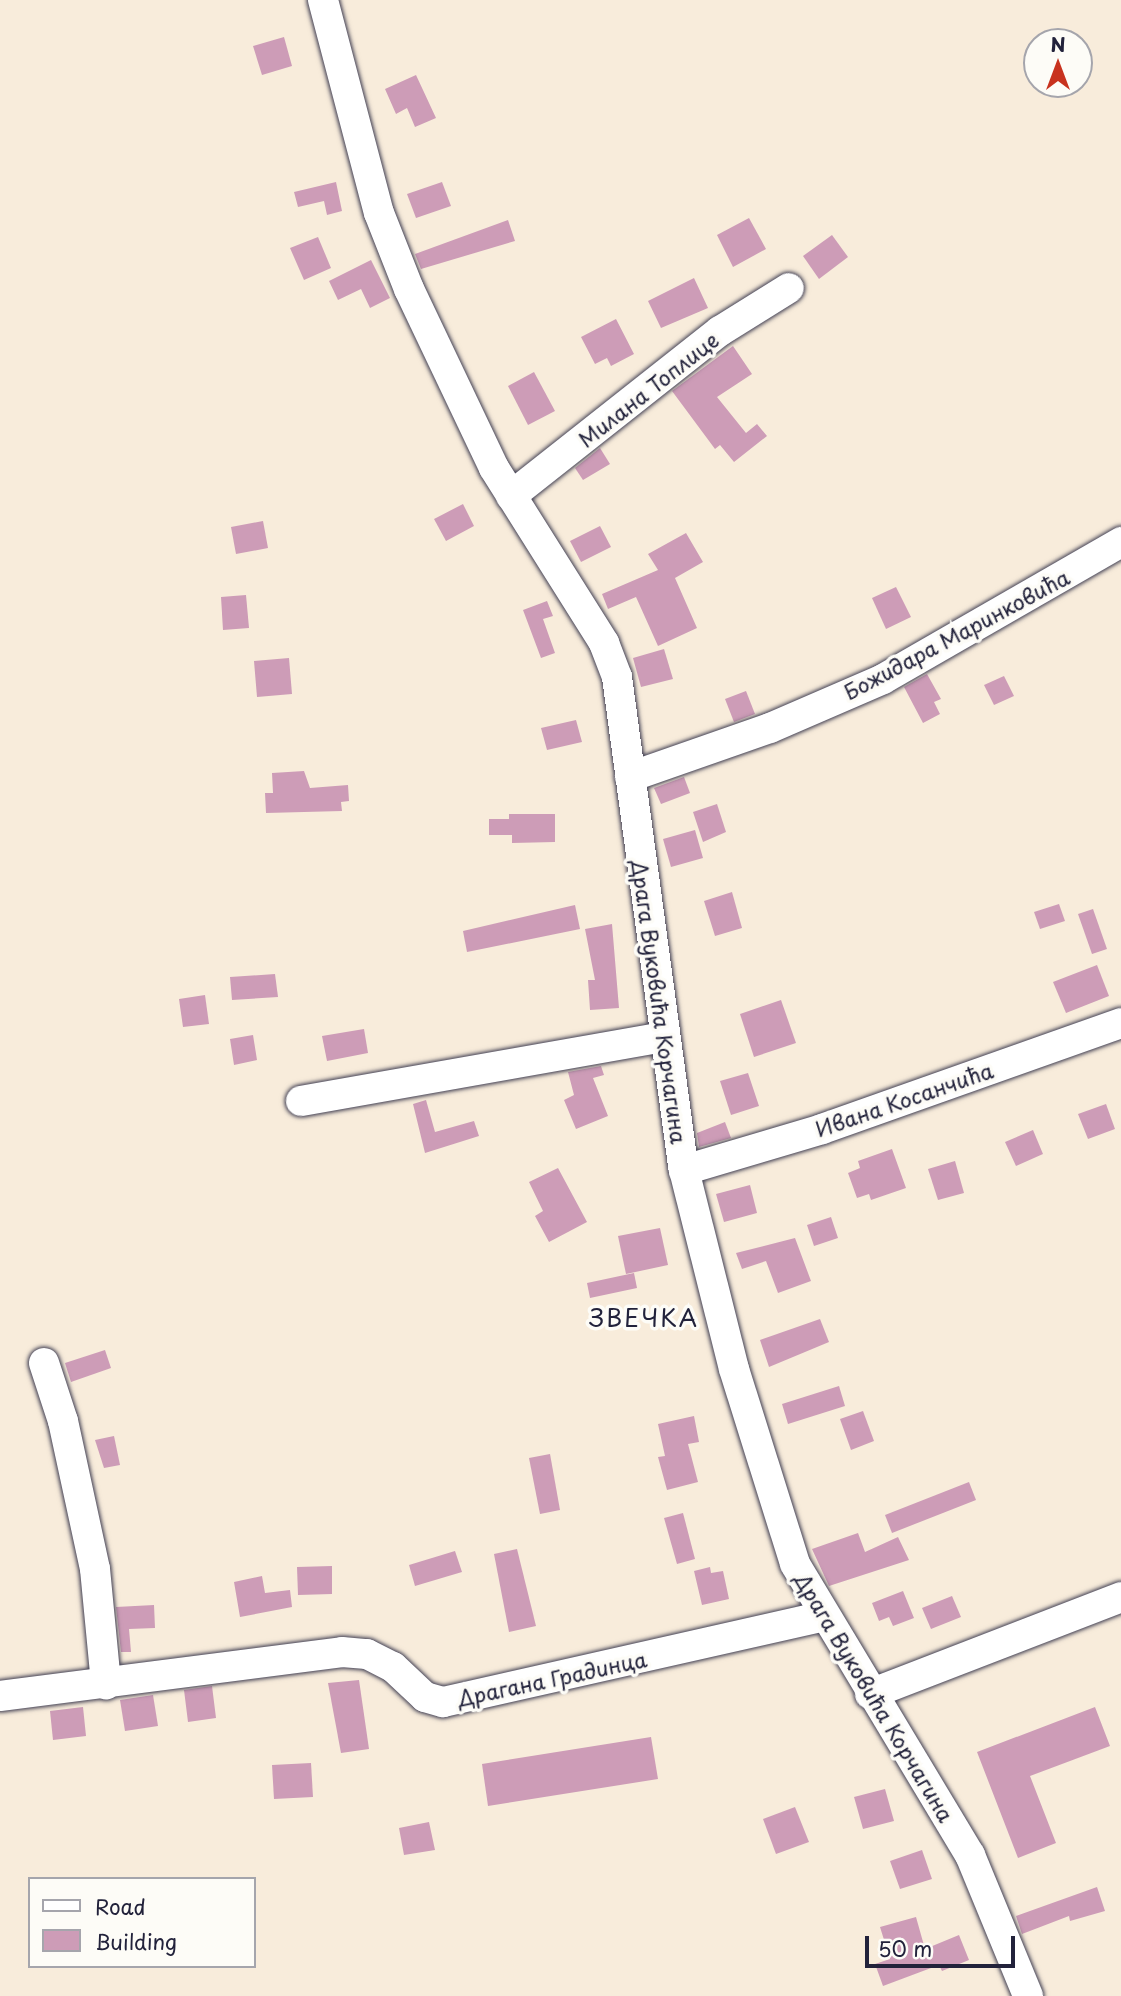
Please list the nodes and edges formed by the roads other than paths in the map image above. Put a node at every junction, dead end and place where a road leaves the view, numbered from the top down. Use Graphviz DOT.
graph roads {
  1 [pos="323,0"];
  2 [pos="789,288"];
  3 [pos="511,496"];
  4 [pos="1121,542"];
  5 [pos="630,777"];
  6 [pos="1121,1023"];
  7 [pos="664,1037"];
  8 [pos="300,1101"];
  9 [pos="684,1170"];
  10 [pos="44,1363"];
  11 [pos="1121,1597"];
  12 [pos="824,1616"];
  13 [pos="106,1684"];
  14 [pos="870,1693"];
  15 [pos="0,1696"];
  16 [pos="1028,1996"];
  1 -- 3 [label="street, Драга Вуковића Корчагина"];
  2 -- 3 [label="street, Милана Топлице"];
  3 -- 5 [label="street, Драга Вуковића Корчагина"];
  4 -- 5 [label="street, Божидара Маринковића"];
  5 -- 7 [label="street, Драга Вуковића Корчагина"];
  6 -- 9 [label="street, Ивана Косанчића"];
  7 -- 8 [label="street"];
  7 -- 9 [label="street, Драга Вуковића Корчагина"];
  9 -- 12 [label="street, Драга Вуковића Корчагина"];
  10 -- 13 [label="street"];
  11 -- 14 [label="street"];
  12 -- 13 [label="street, Драгана Градинца"];
  12 -- 14 [label="street, Драга Вуковића Корчагина"];
  13 -- 15 [label="street, Драгана Градинца"];
  14 -- 16 [label="street, Драга Вуковића Корчагина"];
}
